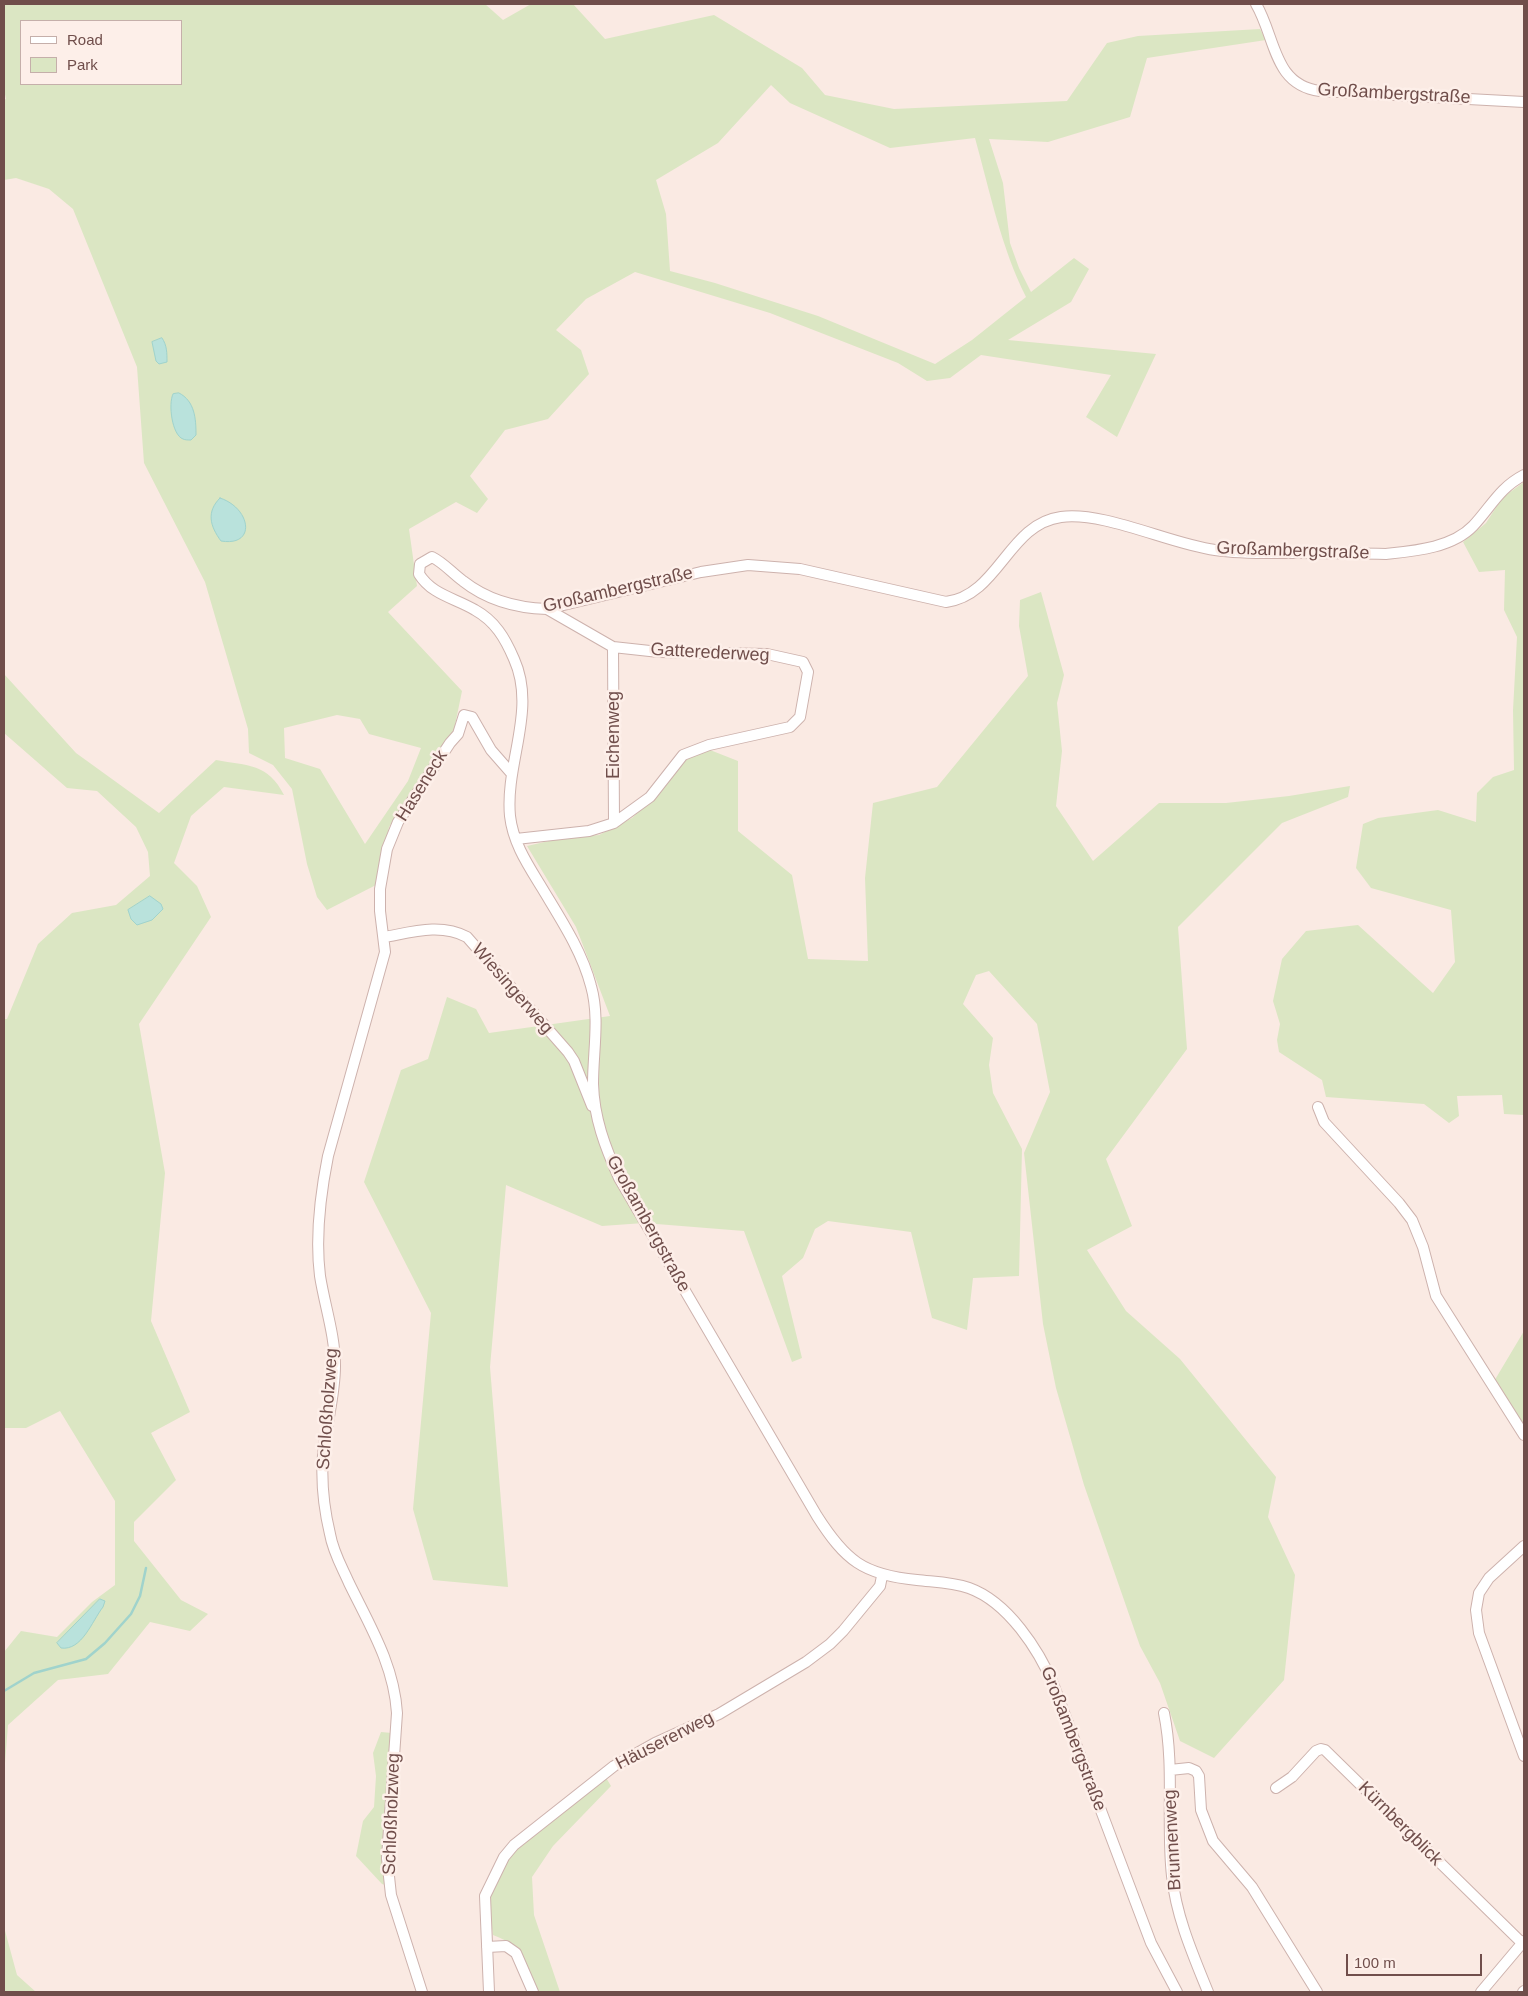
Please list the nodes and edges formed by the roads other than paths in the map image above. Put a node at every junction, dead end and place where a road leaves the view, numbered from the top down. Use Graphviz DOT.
graph roads {
  1 [pos="1256,4"];
  2 [pos="1524,102"];
  3 [pos="1524,475"];
  4 [pos="547,610"];
  5 [pos="613,647"];
  6 [pos="512,774"];
  7 [pos="614,823"];
  8 [pos="516,839"];
  9 [pos="385,937"];
  10 [pos="1318,1107"];
  11 [pos="595,1115"];
  12 [pos="1524,1435"];
  13 [pos="1524,1546"];
  14 [pos="882,1576"];
  15 [pos="1164,1713"];
  16 [pos="1524,1756"];
  17 [pos="1170,1770"];
  18 [pos="1276,1788"];
  19 [pos="1523,1942"];
  20 [pos="487,1947"];
  21 [pos="422,1992"];
  22 [pos="489,1992"];
  23 [pos="533,1992"];
  24 [pos="1177,1992"];
  25 [pos="1208,1992"];
  26 [pos="1317,1992"];
  27 [pos="1481,1992"];
  1 -- 2 [label="street, Großambergstraße"];
  3 -- 4 [label="street, Großambergstraße"];
  4 -- 5 [label="street, Gatterederweg"];
  4 -- 6 [label="street, Großambergstraße"];
  5 -- 7 [label="street, Eichenweg"];
  5 -- 7 [label="street, Gatterederweg"];
  6 -- 8 [label="street, Großambergstraße"];
  6 -- 9 [label="street, Haseneck"];
  7 -- 8 [label="street, Gatterederweg"];
  8 -- 11 [label="street, Großambergstraße"];
  9 -- 11 [label="street, Wiesingerweg"];
  9 -- 21 [label="street, Schloßholzweg"];
  10 -- 12 [label="street"];
  11 -- 14 [label="street, Großambergstraße"];
  13 -- 16 [label="street"];
  14 -- 20 [label="street, Häusererweg"];
  14 -- 24 [label="street, Großambergstraße"];
  15 -- 17 [label="street, Brunnenweg"];
  17 -- 25 [label="street, Brunnenweg"];
  17 -- 26 [label="street"];
  18 -- 19 [label="street, Kürnbergblick"];
  19 -- 27 [label="street"];
  20 -- 22 [label="street, Häusererweg"];
  20 -- 23 [label="street"];
}
